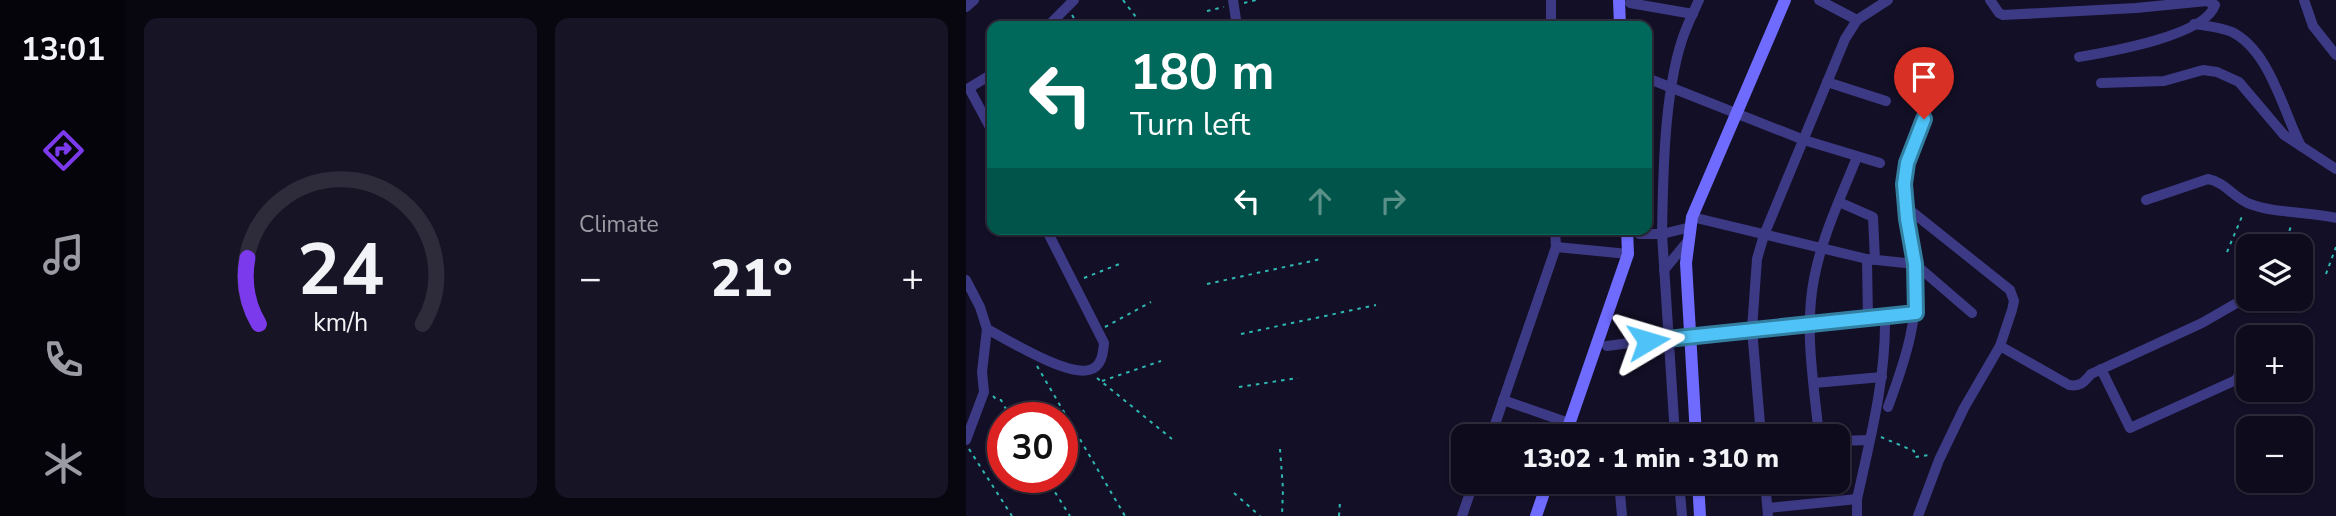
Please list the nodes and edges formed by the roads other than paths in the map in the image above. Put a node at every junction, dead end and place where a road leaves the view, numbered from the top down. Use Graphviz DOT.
graph roads {
  1 [pos="974,0"];
  2 [pos="1233,0"];
  3 [pos="1551,0"];
  4 [pos="1699,0"];
  5 [pos="1785,0"];
  6 [pos="1819,0"];
  7 [pos="1888,0"];
  8 [pos="1990,0"];
  9 [pos="2304,0"];
  10 [pos="1624,1"];
  11 [pos="1070,4"];
  12 [pos="966,7"];
  13 [pos="1693,14"];
  14 [pos="1857,20"];
  15 [pos="1053,21"];
  16 [pos="1236,21"];
  17 [pos="1551,21"];
  18 [pos="1621,21"];
  19 [pos="2194,24"];
  20 [pos="2336,55"];
  21 [pos="2079,57"];
  22 [pos="987,77"];
  23 [pos="1652,80"];
  24 [pos="1827,82"];
  25 [pos="2101,83"];
  26 [pos="1671,88"];
  27 [pos="1933,97"];
  28 [pos="1886,101"];
  29 [pos="1736,114"];
  30 [pos="987,122"];
  31 [pos="1804,140"];
  32 [pos="2302,147"];
  33 [pos="1857,157"];
  34 [pos="1880,163"];
  35 [pos="2336,169"];
  36 [pos="2146,200"];
  37 [pos="1839,202"];
  38 [pos="1906,207"];
  39 [pos="2336,218"];
  40 [pos="1692,222"];
  41 [pos="1652,233"];
  42 [pos="1662,234"];
  43 [pos="1049,235"];
  44 [pos="1555,235"];
  45 [pos="1632,235"];
  46 [pos="1764,235"];
  47 [pos="1689,240"];
  48 [pos="1556,247"];
  49 [pos="1821,249"];
  50 [pos="1628,254"];
  51 [pos="1871,259"];
  52 [pos="1915,264"];
  53 [pos="1664,270"];
  54 [pos="966,280"];
  55 [pos="2235,304"];
  56 [pos="1916,313"];
  57 [pos="1972,313"];
  58 [pos="1885,318"];
  59 [pos="1868,320"];
  60 [pos="1810,325"];
  61 [pos="987,328"];
  62 [pos="1752,329"];
  63 [pos="1690,335"];
  64 [pos="1668,338"];
  65 [pos="1607,346"];
  66 [pos="2000,346"];
  67 [pos="2101,369"];
  68 [pos="1882,377"];
  69 [pos="2236,380"];
  70 [pos="1814,383"];
  71 [pos="1503,400"];
  72 [pos="1888,407"];
  73 [pos="1569,423"];
  74 [pos="1495,424"];
  75 [pos="1674,424"];
  76 [pos="1695,424"];
  77 [pos="1759,424"];
  78 [pos="1818,424"];
  79 [pos="1870,436"];
  80 [pos="1850,440"];
  81 [pos="966,442"];
  82 [pos="1470,494"];
  83 [pos="1544,494"];
  84 [pos="1620,494"];
  85 [pos="1680,494"];
  86 [pos="1699,494"];
  87 [pos="1766,494"];
  88 [pos="1857,499"];
  89 [pos="1768,512"];
  90 [pos="1462,516"];
  91 [pos="1536,516"];
  92 [pos="1622,516"];
  93 [pos="1682,516"];
  94 [pos="1700,516"];
  95 [pos="1857,516"];
  96 [pos="1918,516"];
  1 -- 12 [label="street"];
  2 -- 16 [label="street"];
  3 -- 17 [label="street"];
  4 -- 13 [label="street"];
  5 -- 29 [label="street"];
  6 -- 14 [label="street"];
  7 -- 14 [label="street"];
  8 -- 19 [label="street"];
  9 -- 20 [label="street"];
  10 -- 13 [label="street"];
  10 -- 18 [label="street"];
  11 -- 15 [label="street"];
  13 -- 26 [label="street"];
  14 -- 24 [label="street"];
  19 -- 21 [label="street"];
  19 -- 32 [label="street"];
  22 -- 30 [label="street"];
  23 -- 26 [label="street"];
  24 -- 28 [label="street"];
  24 -- 31 [label="street"];
  25 -- 32 [label="street"];
  26 -- 29 [label="street"];
  26 -- 42 [label="street"];
  27 -- 38 [label="street"];
  29 -- 31 [label="street"];
  29 -- 40 [label="street"];
  31 -- 33 [label="street"];
  31 -- 46 [label="street"];
  32 -- 35 [label="street"];
  33 -- 34 [label="street"];
  33 -- 37 [label="street"];
  36 -- 39 [label="street"];
  37 -- 49 [label="street"];
  37 -- 51 [label="street"];
  38 -- 52 [label="street"];
  38 -- 66 [label="street"];
  40 -- 42 [label="street"];
  40 -- 46 [label="street"];
  40 -- 47 [label="street"];
  41 -- 42 [label="street"];
  42 -- 53 [label="street"];
  43 -- 61 [label="street"];
  44 -- 48 [label="street"];
  45 -- 50 [label="street"];
  46 -- 49 [label="street"];
  46 -- 62 [label="street"];
  47 -- 53 [label="street"];
  47 -- 63 [label="street"];
  48 -- 50 [label="street"];
  48 -- 71 [label="street"];
  49 -- 51 [label="street"];
  49 -- 60 [label="street"];
  50 -- 73 [label="street"];
  51 -- 52 [label="street"];
  51 -- 59 [label="street"];
  52 -- 56 [label="street"];
  52 -- 57 [label="street"];
  53 -- 64 [label="street"];
  54 -- 61 [label="street"];
  55 -- 67 [label="street"];
  56 -- 58 [label="street"];
  56 -- 72 [label="street"];
  58 -- 59 [label="street"];
  58 -- 68 [label="street"];
  59 -- 60 [label="street"];
  60 -- 62 [label="street"];
  60 -- 70 [label="street"];
  61 -- 81 [label="street"];
  62 -- 63 [label="street"];
  62 -- 77 [label="street"];
  63 -- 64 [label="street"];
  63 -- 76 [label="street"];
  64 -- 65 [label="street"];
  64 -- 75 [label="street"];
  66 -- 67 [label="street"];
  66 -- 96 [label="street"];
  67 -- 69 [label="street"];
  68 -- 70 [label="street"];
  68 -- 79 [label="street"];
  70 -- 78 [label="street"];
  71 -- 73 [label="street"];
  71 -- 74 [label="street"];
  79 -- 80 [label="street"];
  79 -- 88 [label="street"];
  82 -- 90 [label="street"];
  83 -- 91 [label="street"];
  84 -- 92 [label="street"];
  85 -- 93 [label="street"];
  86 -- 94 [label="street"];
  87 -- 89 [label="street"];
  88 -- 89 [label="street"];
  88 -- 95 [label="street"];
}
